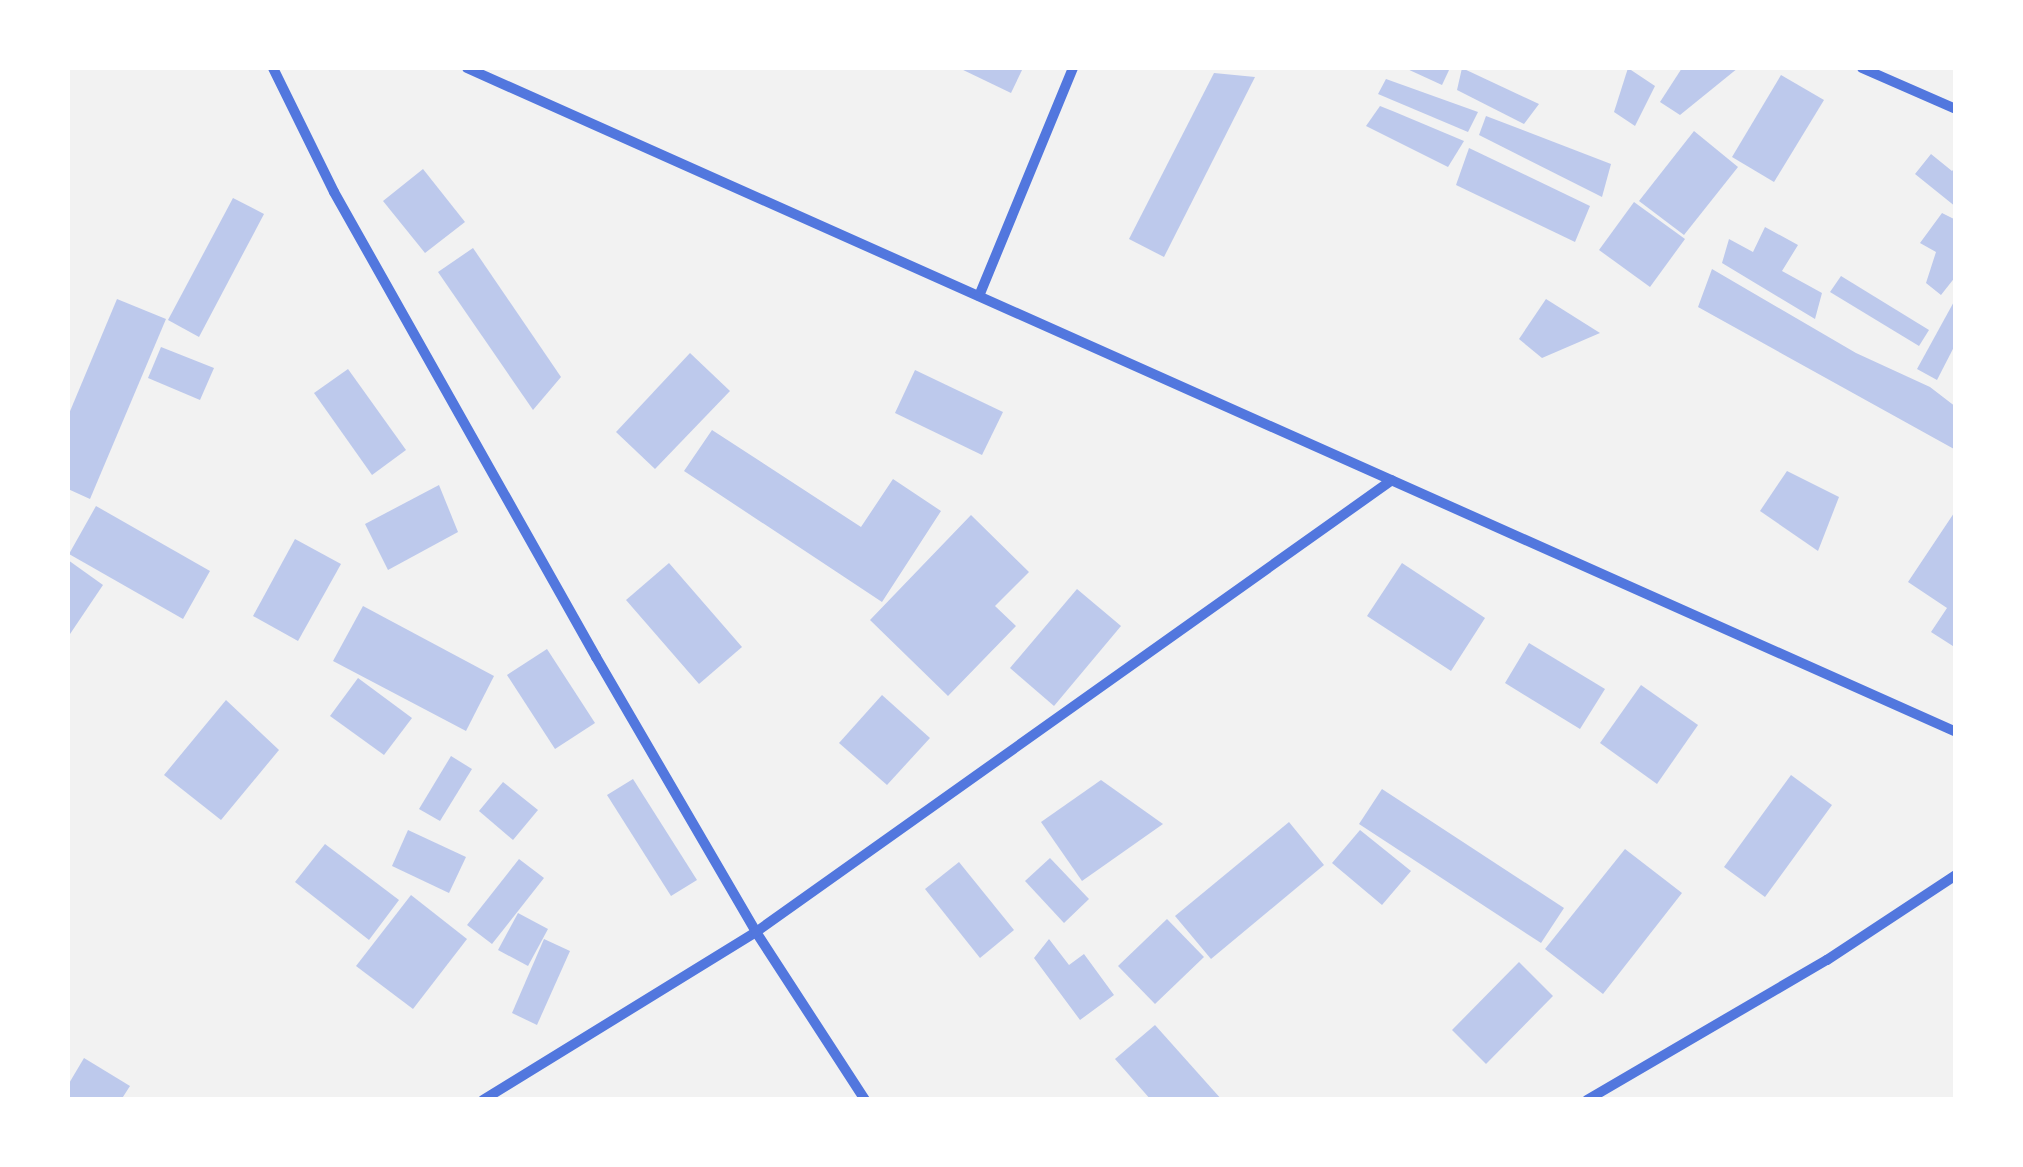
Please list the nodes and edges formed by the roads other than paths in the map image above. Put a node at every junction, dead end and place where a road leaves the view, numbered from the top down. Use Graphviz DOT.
graph roads {
  1 [pos="273,68"];
  2 [pos="467,68"];
  3 [pos="1074,68"];
  4 [pos="1862,68"];
  5 [pos="1956,110"];
  6 [pos="980,296"];
  7 [pos="1392,480"];
  8 [pos="1956,732"];
  9 [pos="1956,876"];
  10 [pos="756,932"];
  11 [pos="483,1100"];
  12 [pos="865,1100"];
  13 [pos="1587,1100"];
  1 -- 10 [label="street"];
  2 -- 6 [label="street"];
  3 -- 6 [label="street"];
  4 -- 5 [label="street"];
  6 -- 7 [label="street"];
  7 -- 8 [label="street"];
  7 -- 10 [label="street"];
  9 -- 13 [label="street"];
  10 -- 11 [label="street"];
  10 -- 12 [label="street"];
}
